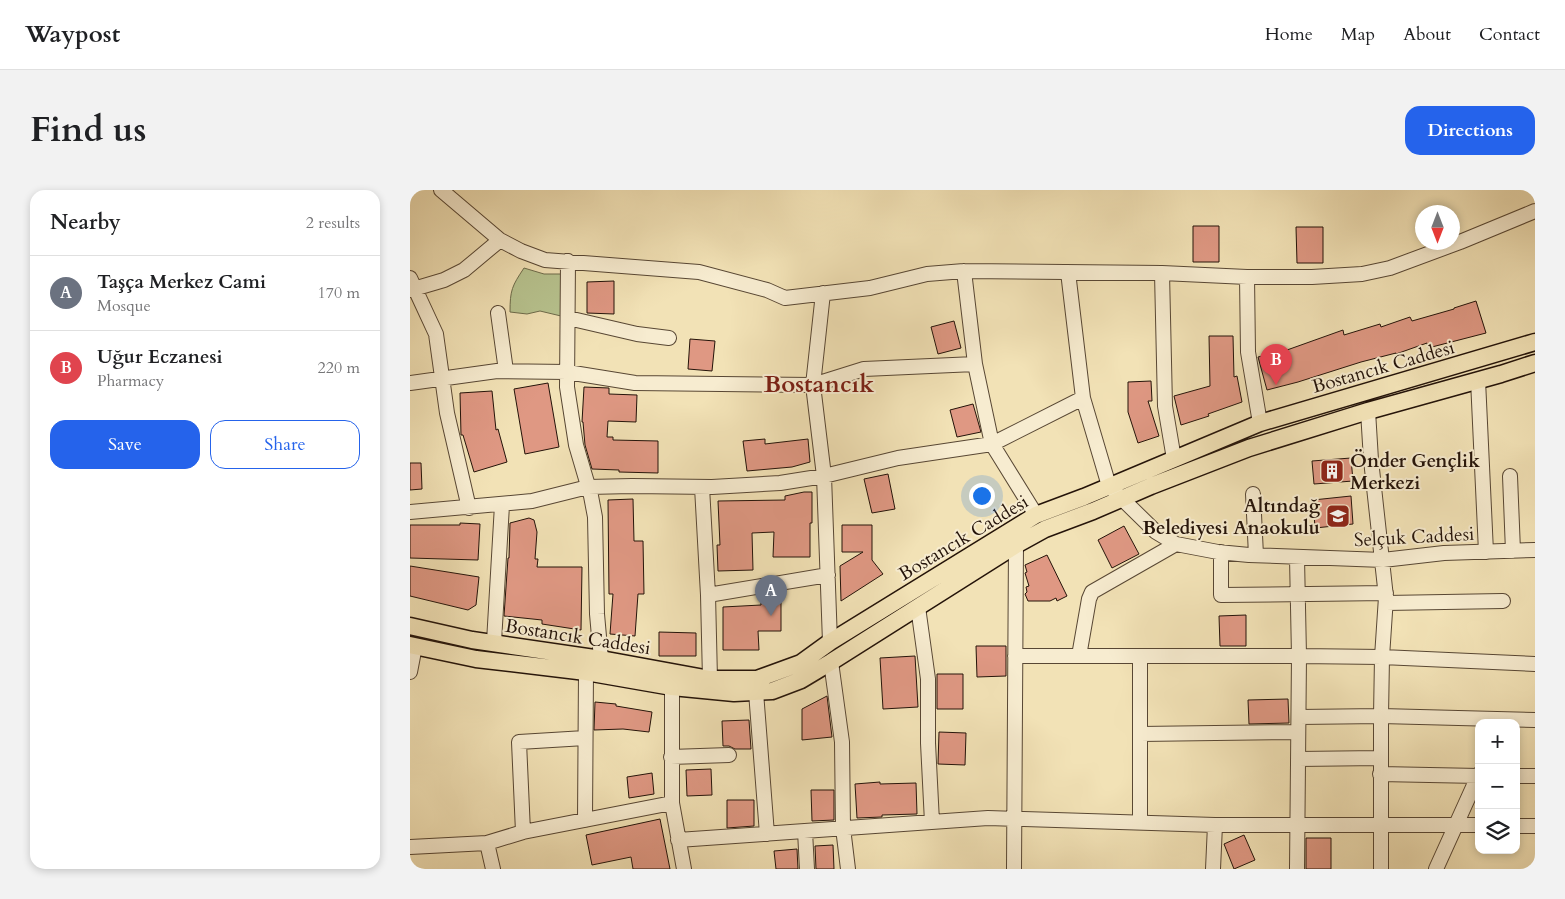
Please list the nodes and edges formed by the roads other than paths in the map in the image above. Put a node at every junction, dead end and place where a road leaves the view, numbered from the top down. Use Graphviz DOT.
graph roads {
  1 [pos="441,190"];
  2 [pos="1535,210"];
  3 [pos="500,240"];
  4 [pos="568,261"];
  5 [pos="964,271"];
  6 [pos="1068,272"];
  7 [pos="1162,273"];
  8 [pos="1248,277"];
  9 [pos="412,285"];
  10 [pos="823,293"];
  11 [pos="498,313"];
  12 [pos="568,318"];
  13 [pos="669,338"];
  14 [pos="1535,342"];
  15 [pos="1535,363"];
  16 [pos="974,364"];
  17 [pos="506,371"];
  18 [pos="566,372"];
  19 [pos="443,378"];
  20 [pos="1478,380"];
  21 [pos="410,383"];
  22 [pos="813,384"];
  23 [pos="1084,398"];
  24 [pos="1368,411"];
  25 [pos="1260,423"];
  26 [pos="992,444"];
  27 [pos="1174,459"];
  28 [pos="824,476"];
  29 [pos="1510,476"];
  30 [pos="1109,486"];
  31 [pos="588,487"];
  32 [pos="702,487"];
  33 [pos="1253,494"];
  34 [pos="1122,499"];
  35 [pos="502,505"];
  36 [pos="469,508"];
  37 [pos="410,512"];
  38 [pos="1036,515"];
  39 [pos="1176,544"];
  40 [pos="1016,545"];
  41 [pos="1535,550"];
  42 [pos="1514,551"];
  43 [pos="1221,552"];
  44 [pos="1486,552"];
  45 [pos="1256,555"];
  46 [pos="1296,558"];
  47 [pos="1383,560"];
  48 [pos="828,575"];
  49 [pos="1297,594"];
  50 [pos="708,595"];
  51 [pos="1386,598"];
  52 [pos="1504,600"];
  53 [pos="918,607"];
  54 [pos="410,626"];
  55 [pos="494,642"];
  56 [pos="830,642"];
  57 [pos="412,646"];
  58 [pos="1015,656"];
  59 [pos="1079,656"];
  60 [pos="1140,656"];
  61 [pos="1299,656"];
  62 [pos="1382,657"];
  63 [pos="601,660"];
  64 [pos="831,662"];
  65 [pos="1535,664"];
  66 [pos="410,672"];
  67 [pos="586,672"];
  68 [pos="710,679"];
  69 [pos="672,687"];
  70 [pos="756,692"];
  71 [pos="1381,716"];
  72 [pos="1298,717"];
  73 [pos="1475,720"];
  74 [pos="1535,720"];
  75 [pos="1520,721"];
  76 [pos="1298,732"];
  77 [pos="1140,734"];
  78 [pos="585,738"];
  79 [pos="729,755"];
  80 [pos="672,757"];
  81 [pos="1380,758"];
  82 [pos="1298,759"];
  83 [pos="1380,774"];
  84 [pos="1475,775"];
  85 [pos="1520,776"];
  86 [pos="1535,776"];
  87 [pos="1475,784"];
  88 [pos="672,803"];
  89 [pos="1014,818"];
  90 [pos="585,820"];
  91 [pos="932,822"];
  92 [pos="1140,822"];
  93 [pos="1380,824"];
  94 [pos="1215,825"];
  95 [pos="1298,825"];
  96 [pos="1456,825"];
  97 [pos="1475,825"];
  98 [pos="1520,826"];
  99 [pos="1535,826"];
  100 [pos="843,828"];
  101 [pos="805,831"];
  102 [pos="523,832"];
  103 [pos="767,834"];
  104 [pos="678,840"];
  105 [pos="487,842"];
  106 [pos="410,847"];
  107 [pos="493,869"];
  108 [pos="684,869"];
  109 [pos="808,869"];
  110 [pos="848,869"];
  111 [pos="1014,869"];
  112 [pos="1213,869"];
  113 [pos="1297,869"];
  114 [pos="1381,869"];
  115 [pos="1436,869"];
  1 -- 3 [label="street"];
  2 -- 8 [label="street"];
  3 -- 4 [label="street"];
  3 -- 9 [label="street"];
  4 -- 10 [label="street"];
  4 -- 12 [label="street"];
  5 -- 6 [label="street"];
  5 -- 10 [label="street"];
  5 -- 16 [label="street"];
  6 -- 7 [label="street"];
  6 -- 23 [label="street"];
  7 -- 8 [label="street"];
  7 -- 27 [label="street"];
  8 -- 25 [label="street"];
  9 -- 19 [label="street"];
  10 -- 22 [label="street"];
  11 -- 17 [label="street"];
  12 -- 13 [label="street"];
  12 -- 18 [label="street"];
  14 -- 25 [label="main road, Bostancık Caddesi"];
  15 -- 20 [label="main road, Bostancık Caddesi"];
  16 -- 22 [label="street"];
  16 -- 26 [label="street"];
  17 -- 18 [label="street"];
  17 -- 19 [label="street"];
  18 -- 22 [label="street"];
  18 -- 31 [label="street"];
  19 -- 21 [label="street"];
  19 -- 36 [label="street"];
  20 -- 24 [label="main road, Bostancık Caddesi"];
  20 -- 44 [label="street"];
  22 -- 28 [label="street"];
  23 -- 26 [label="street"];
  23 -- 30 [label="street"];
  24 -- 34 [label="main road, Bostancık Caddesi"];
  24 -- 47 [label="street"];
  25 -- 27 [label="main road, Bostancık Caddesi"];
  26 -- 28 [label="street"];
  26 -- 38 [label="street"];
  27 -- 30 [label="main road, Bostancık Caddesi"];
  28 -- 32 [label="street"];
  28 -- 48 [label="street"];
  29 -- 42 [label="street"];
  30 -- 34 [label="street, Selçuk Caddesi"];
  30 -- 38 [label="main road, Bostancık Caddesi"];
  31 -- 32 [label="street"];
  31 -- 35 [label="street"];
  31 -- 63 [label="street"];
  32 -- 50 [label="street"];
  33 -- 45 [label="street"];
  34 -- 39 [label="street, Selçuk Caddesi"];
  34 -- 40 [label="main road, Bostancık Caddesi"];
  35 -- 36 [label="street"];
  35 -- 55 [label="street"];
  36 -- 37 [label="street"];
  38 -- 56 [label="main road, Bostancık Caddesi"];
  39 -- 43 [label="street, Selçuk Caddesi"];
  39 -- 59 [label="street"];
  40 -- 53 [label="main road, Bostancık Caddesi"];
  40 -- 58 [label="street"];
  41 -- 42 [label="street, Selçuk Caddesi"];
  42 -- 44 [label="street, Selçuk Caddesi"];
  43 -- 45 [label="street, Selçuk Caddesi"];
  43 -- 49 [label="street"];
  44 -- 47 [label="street, Selçuk Caddesi"];
  45 -- 46 [label="street, Selçuk Caddesi"];
  46 -- 47 [label="street, Selçuk Caddesi"];
  46 -- 49 [label="street"];
  47 -- 51 [label="street"];
  48 -- 50 [label="street"];
  48 -- 56 [label="street"];
  49 -- 51 [label="street"];
  49 -- 61 [label="street"];
  50 -- 68 [label="street"];
  51 -- 52 [label="street"];
  51 -- 62 [label="street"];
  53 -- 64 [label="main road, Bostancık Caddesi"];
  53 -- 91 [label="street"];
  54 -- 55 [label="main road, Bostancık Caddesi"];
  55 -- 63 [label="main road, Bostancık Caddesi"];
  56 -- 68 [label="main road, Bostancık Caddesi"];
  57 -- 66 [label="street"];
  57 -- 67 [label="main road, Bostancık Caddesi"];
  58 -- 59 [label="street"];
  58 -- 89 [label="street"];
  59 -- 60 [label="street"];
  60 -- 61 [label="street"];
  60 -- 77 [label="street"];
  61 -- 62 [label="street"];
  61 -- 72 [label="street"];
  62 -- 65 [label="street"];
  62 -- 71 [label="street"];
  63 -- 68 [label="main road, Bostancık Caddesi"];
  64 -- 70 [label="main road, Bostancık Caddesi"];
  64 -- 100 [label="street"];
  67 -- 69 [label="main road, Bostancık Caddesi"];
  67 -- 78 [label="street"];
  69 -- 70 [label="main road, Bostancık Caddesi"];
  69 -- 80 [label="street"];
  70 -- 103 [label="street"];
  71 -- 72 [label="street"];
  71 -- 73 [label="street"];
  71 -- 81 [label="street"];
  72 -- 76 [label="street"];
  74 -- 75 [label="street"];
  76 -- 77 [label="street"];
  76 -- 82 [label="street"];
  77 -- 92 [label="street"];
  78 -- 90 [label="street"];
  78 -- 102 [label="street"];
  79 -- 80 [label="street"];
  80 -- 88 [label="street"];
  81 -- 82 [label="street"];
  81 -- 83 [label="street"];
  82 -- 95 [label="street"];
  83 -- 84 [label="street"];
  83 -- 93 [label="street"];
  85 -- 86 [label="street"];
  87 -- 96 [label="street"];
  88 -- 90 [label="street"];
  88 -- 104 [label="street"];
  89 -- 91 [label="street"];
  89 -- 92 [label="street"];
  89 -- 111 [label="street"];
  90 -- 102 [label="street"];
  91 -- 100 [label="street"];
  92 -- 94 [label="street"];
  93 -- 95 [label="street"];
  93 -- 96 [label="street"];
  93 -- 114 [label="street"];
  94 -- 95 [label="street"];
  94 -- 112 [label="street"];
  95 -- 113 [label="street"];
  96 -- 97 [label="street"];
  96 -- 115 [label="street"];
  98 -- 99 [label="street"];
  100 -- 101 [label="street"];
  100 -- 110 [label="street"];
  101 -- 103 [label="street"];
  101 -- 109 [label="street"];
  102 -- 105 [label="street"];
  103 -- 104 [label="street"];
  104 -- 108 [label="street"];
  105 -- 106 [label="street"];
  105 -- 107 [label="street"];
}
